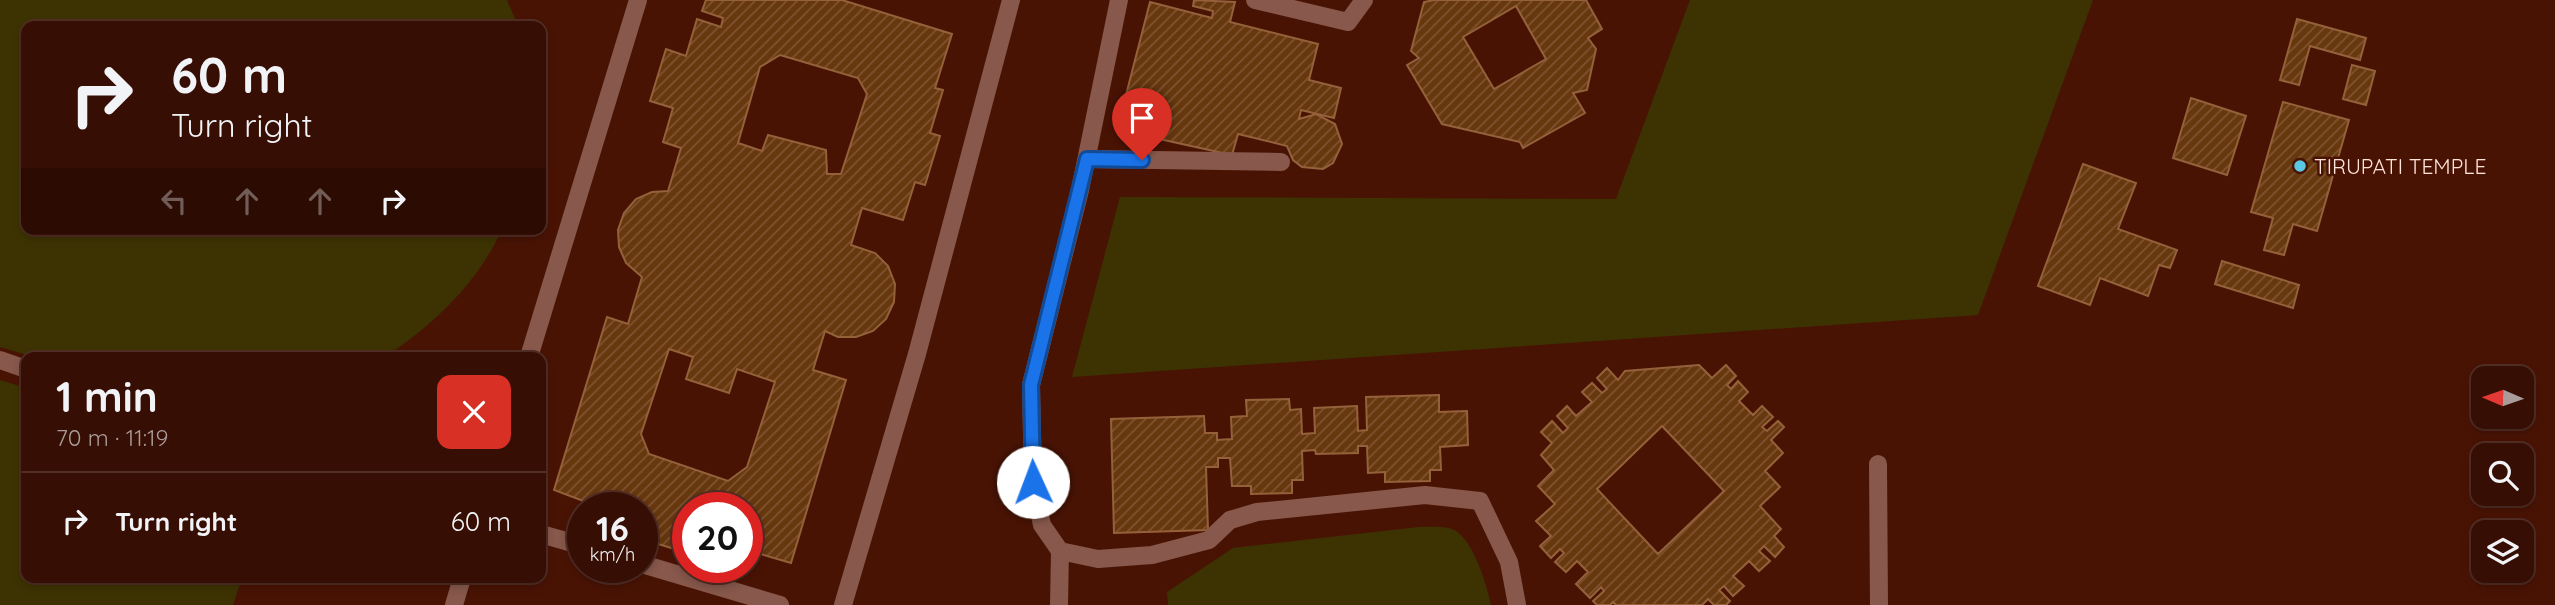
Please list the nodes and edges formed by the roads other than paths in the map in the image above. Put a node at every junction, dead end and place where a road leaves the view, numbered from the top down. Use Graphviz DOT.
graph roads {
  1 [pos="638,0"];
  2 [pos="1011,0"];
  3 [pos="1119,0"];
  4 [pos="1255,0"];
  5 [pos="1364,0"];
  6 [pos="1087,159"];
  7 [pos="1281,162"];
  8 [pos="531,352"];
  9 [pos="0,360"];
  10 [pos="21,367"];
  11 [pos="1878,464"];
  12 [pos="546,535"];
  13 [pos="567,541"];
  14 [pos="1060,551"];
  15 [pos="658,569"];
  16 [pos="461,583"];
  17 [pos="454,605"];
  18 [pos="780,605"];
  19 [pos="843,605"];
  20 [pos="1059,605"];
  21 [pos="1517,605"];
  22 [pos="1879,605"];
  1 -- 8 [label="street"];
  2 -- 19 [label="street"];
  3 -- 6 [label="street"];
  4 -- 5 [label="street"];
  6 -- 7 [label="street"];
  6 -- 14 [label="street"];
  9 -- 10 [label="street"];
  11 -- 22 [label="street"];
  12 -- 13 [label="street"];
  14 -- 20 [label="street"];
  14 -- 21 [label="street"];
  15 -- 18 [label="street"];
  16 -- 17 [label="street"];
}
